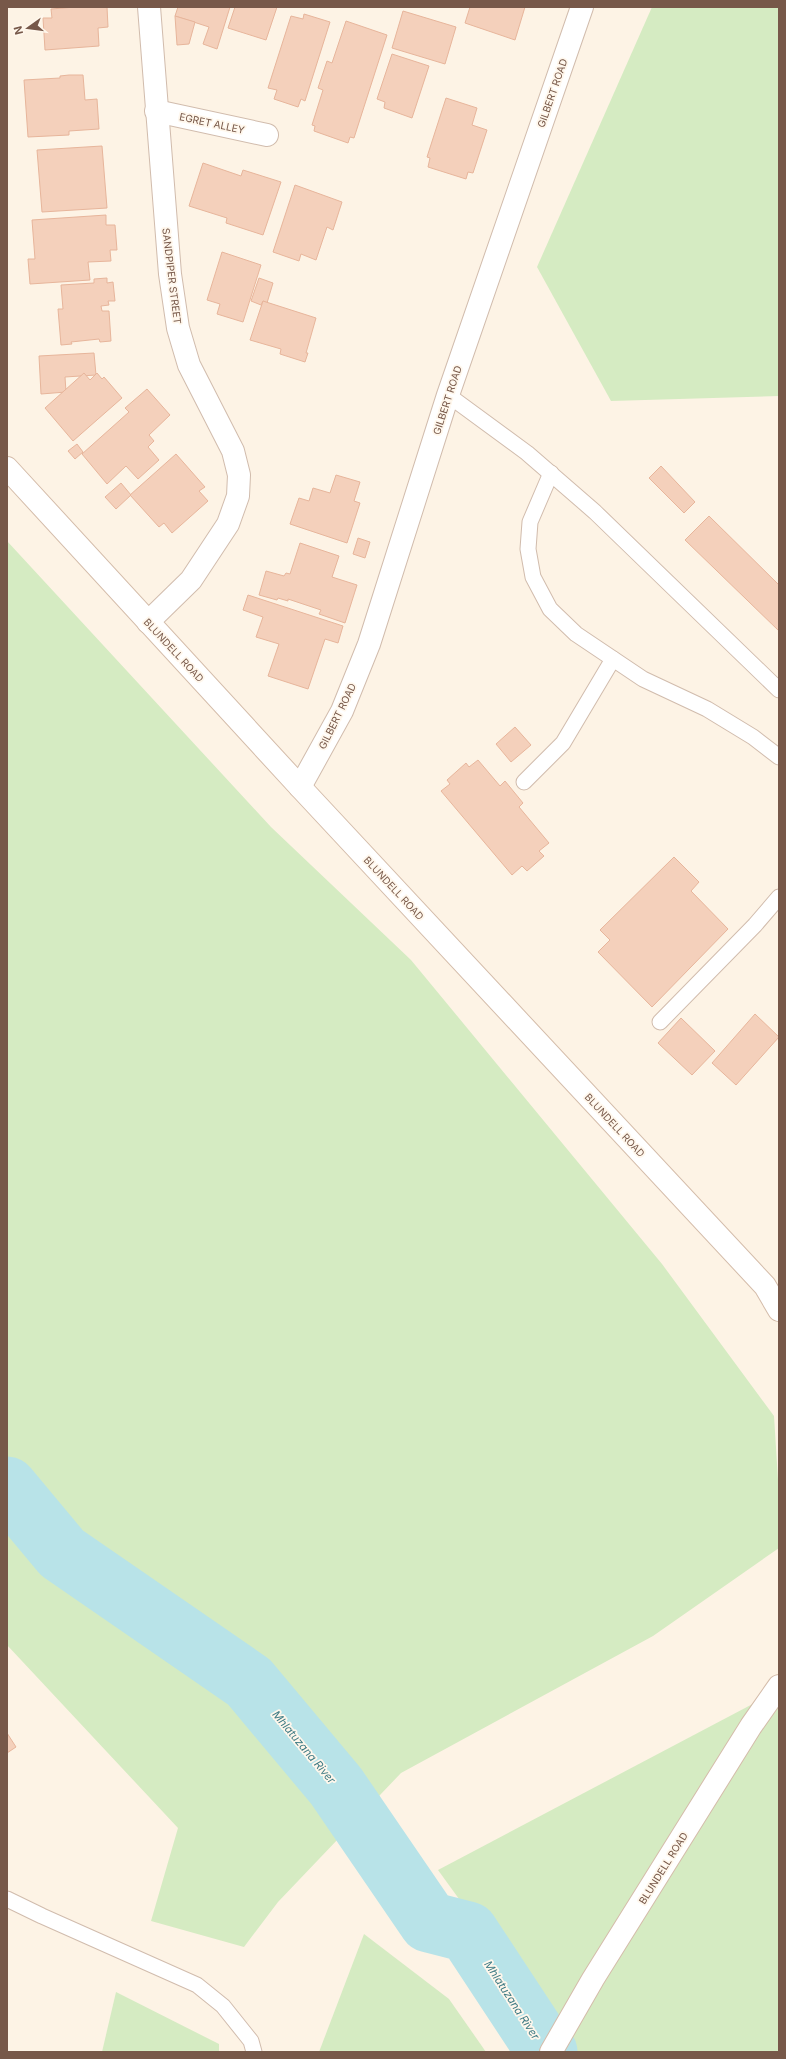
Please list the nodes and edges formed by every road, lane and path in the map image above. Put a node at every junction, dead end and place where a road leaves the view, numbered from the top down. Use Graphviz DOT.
graph roads {
  1 [pos="149,7"];
  2 [pos="582,7"];
  3 [pos="156,111"];
  4 [pos="267,135"];
  5 [pos="448,395"];
  6 [pos="7,468"];
  7 [pos="551,473"];
  8 [pos="148,622"];
  9 [pos="613,659"];
  10 [pos="779,690"];
  11 [pos="779,756"];
  12 [pos="524,782"];
  13 [pos="300,787"];
  14 [pos="779,897"];
  15 [pos="660,1022"];
  16 [pos="779,1310"];
  17 [pos="779,1686"];
  18 [pos="7,1899"];
  19 [pos="254,2052"];
  20 [pos="551,2052"];
  1 -- 3 [label="street, SANDPIPER STREET"];
  2 -- 5 [label="street, GILBERT ROAD"];
  3 -- 4 [label="street, EGRET ALLEY"];
  3 -- 8 [label="street, SANDPIPER STREET"];
  5 -- 7 [label="lane"];
  5 -- 13 [label="street, GILBERT ROAD"];
  6 -- 8 [label="street, BLUNDELL ROAD"];
  7 -- 9 [label="lane"];
  7 -- 10 [label="lane"];
  8 -- 13 [label="street, BLUNDELL ROAD"];
  9 -- 11 [label="lane"];
  9 -- 12 [label="lane"];
  13 -- 16 [label="street, BLUNDELL ROAD"];
  14 -- 15 [label="lane"];
  17 -- 20 [label="street, BLUNDELL ROAD"];
  18 -- 19 [label="lane"];
}
